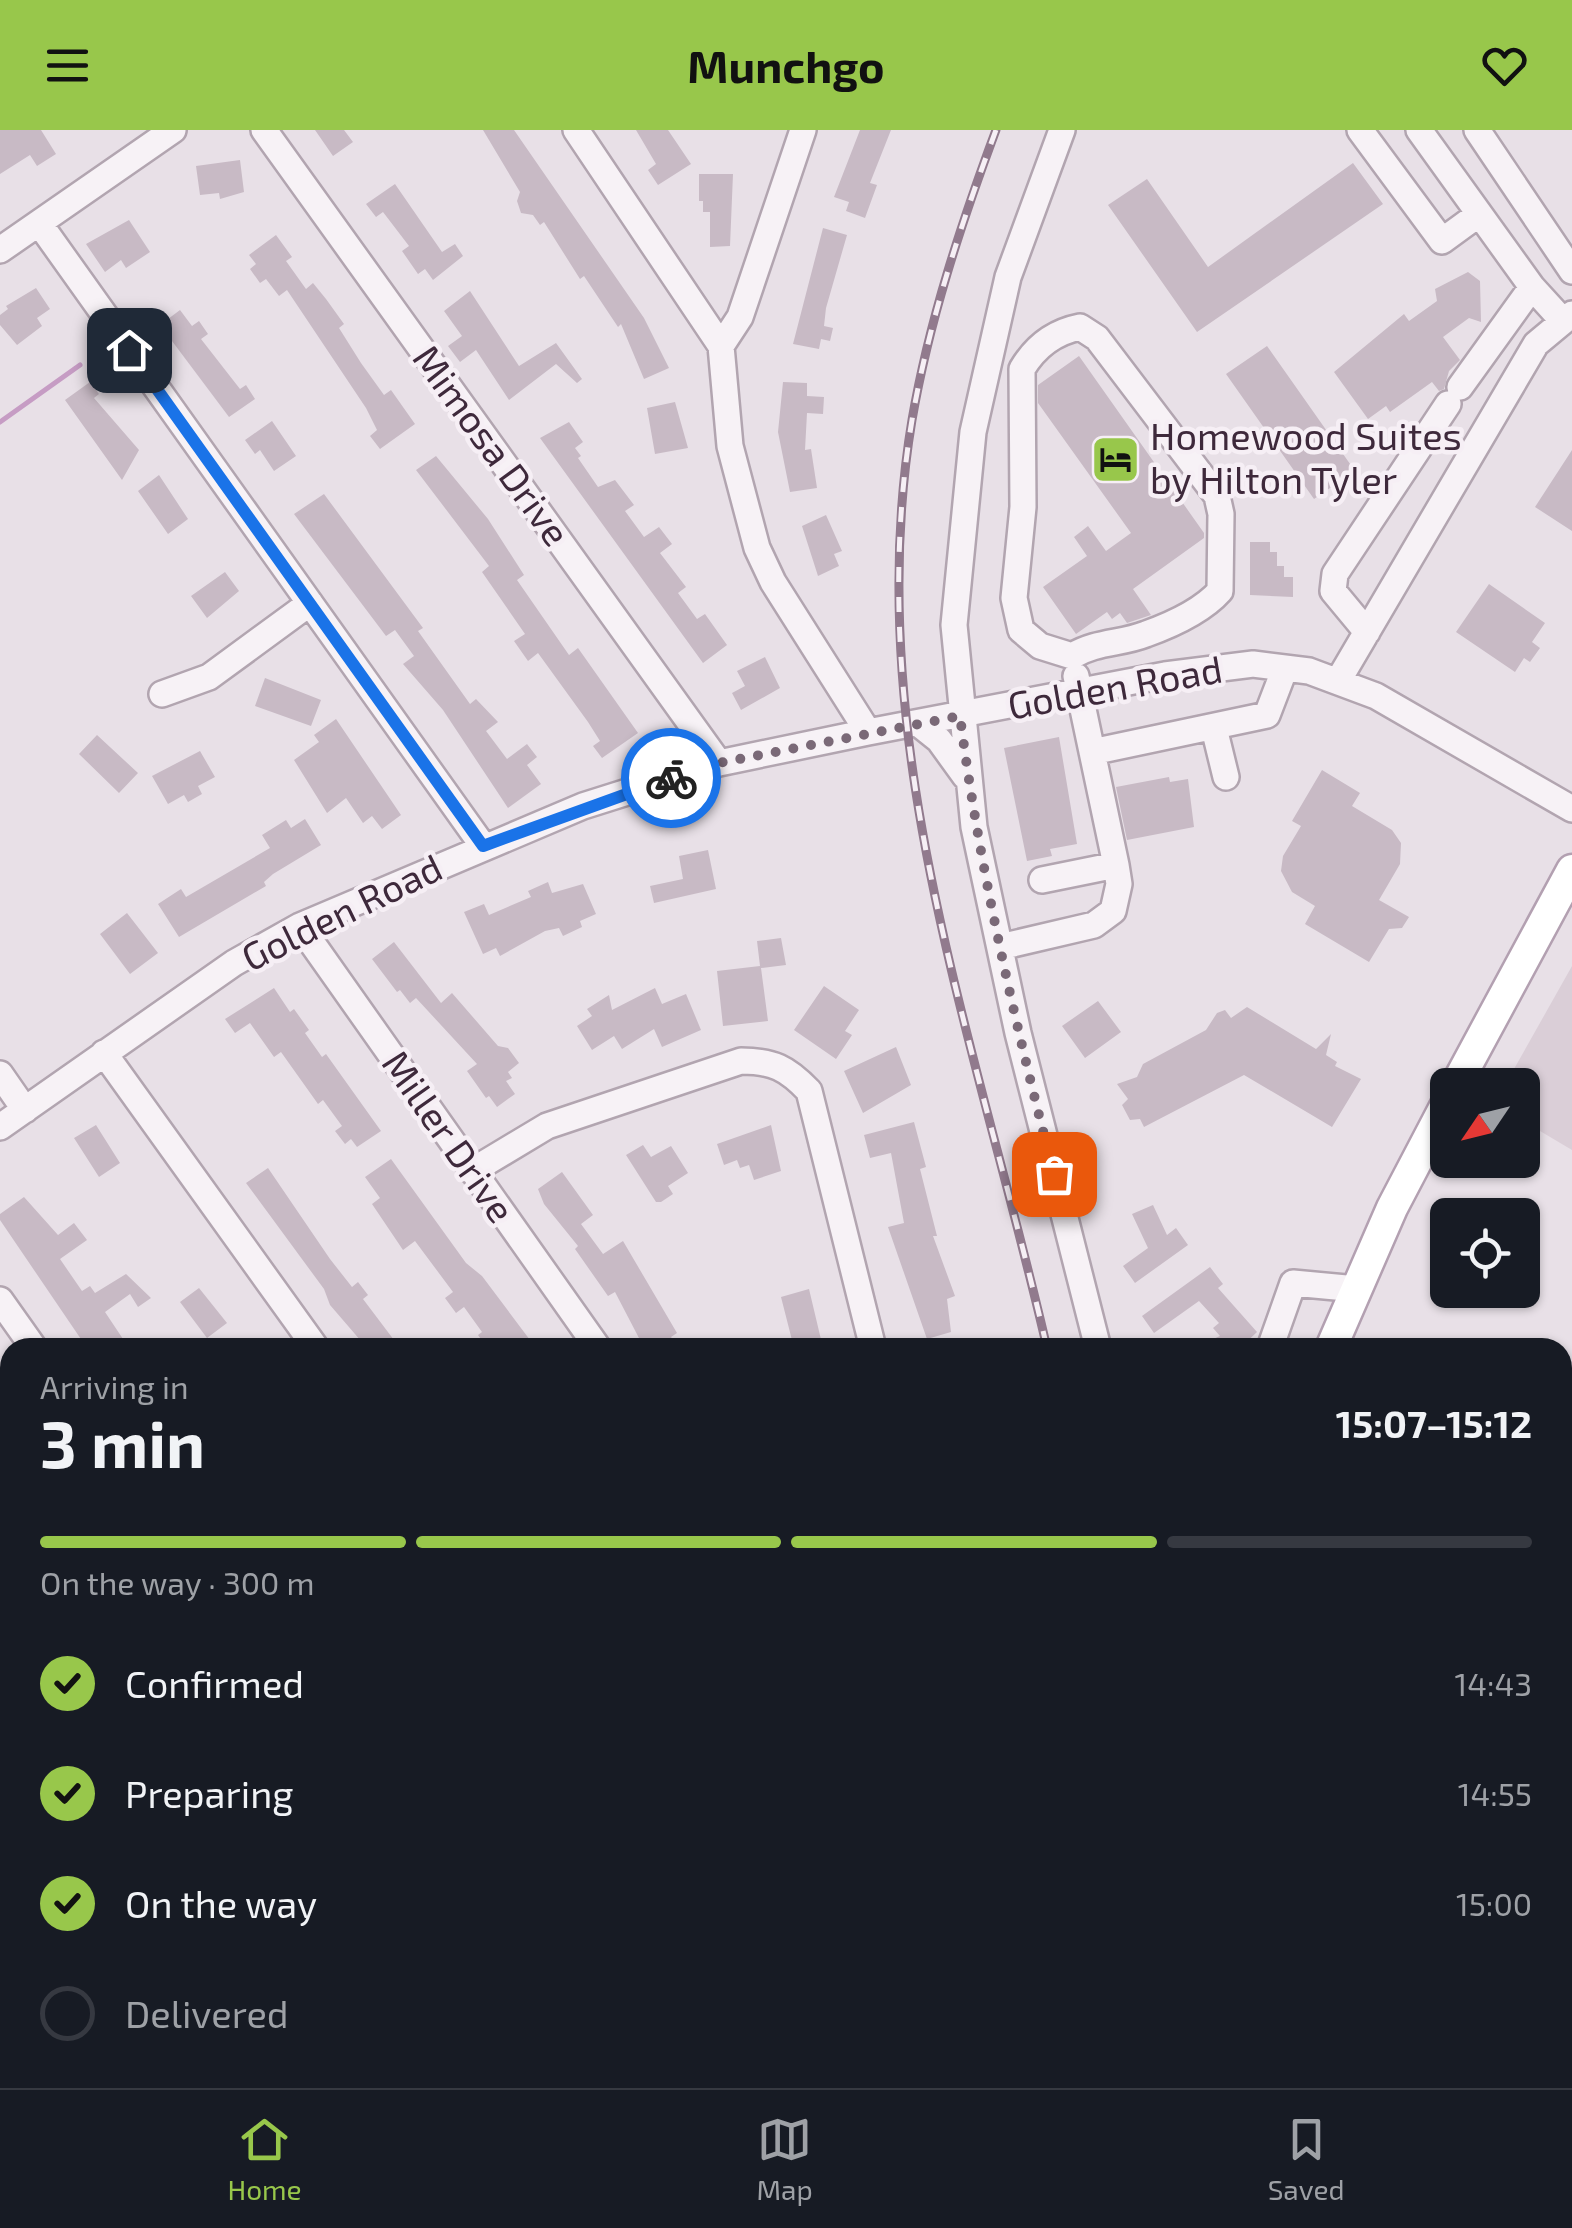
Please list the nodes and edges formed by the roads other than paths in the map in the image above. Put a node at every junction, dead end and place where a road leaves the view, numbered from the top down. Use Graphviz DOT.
graph roads {
  1 [pos="173,130"];
  2 [pos="264,130"];
  3 [pos="576,130"];
  4 [pos="803,130"];
  5 [pos="1062,130"];
  6 [pos="1360,130"];
  7 [pos="1419,130"];
  8 [pos="1478,130"];
  9 [pos="1479,214"];
  10 [pos="39,223"];
  11 [pos="0,250"];
  12 [pos="1572,270"];
  13 [pos="1532,288"];
  14 [pos="1568,318"];
  15 [pos="722,346"];
  16 [pos="310,604"];
  17 [pos="1367,632"];
  18 [pos="1072,656"];
  19 [pos="1286,668"];
  20 [pos="1338,682"];
  21 [pos="1080,692"];
  22 [pos="162,694"];
  23 [pos="960,716"];
  24 [pos="919,724"];
  25 [pos="1214,728"];
  26 [pos="868,732"];
  27 [pos="1092,752"];
  28 [pos="719,763"];
  29 [pos="1226,777"];
  30 [pos="969,785"];
  31 [pos="1572,809"];
  32 [pos="483,846"];
  33 [pos="1116,865"];
  34 [pos="1572,870"];
  35 [pos="1042,880"];
  36 [pos="300,926"];
  37 [pos="1000,947"];
  38 [pos="104,1053"];
  39 [pos="1465,1068"];
  40 [pos="0,1074"];
  41 [pos="25,1110"];
  42 [pos="0,1127"];
  43 [pos="1430,1138"];
  44 [pos="472,1171"];
  45 [pos="1357,1288"];
  46 [pos="0,1300"];
  47 [pos="27,1338"];
  48 [pos="309,1338"];
  49 [pos="591,1338"];
  50 [pos="870,1338"];
  51 [pos="1096,1338"];
  52 [pos="1274,1338"];
  53 [pos="1335,1338"];
  1 -- 10 [label="street"];
  2 -- 28 [label="street, Mimosa Drive"];
  3 -- 15 [label="street"];
  4 -- 15 [label="street"];
  5 -- 23 [label="street"];
  6 -- 9 [label="street"];
  7 -- 9 [label="street"];
  8 -- 12 [label="street"];
  9 -- 13 [label="street"];
  10 -- 11 [label="street"];
  10 -- 16 [label="street"];
  13 -- 14 [label="street"];
  13 -- 17 [label="street"];
  14 -- 17 [label="street"];
  15 -- 26 [label="street"];
  16 -- 22 [label="street"];
  16 -- 32 [label="street"];
  17 -- 20 [label="street"];
  18 -- 18 [label="street"];
  18 -- 21 [label="street"];
  19 -- 20 [label="street, Golden Road"];
  19 -- 21 [label="street, Golden Road"];
  19 -- 25 [label="street"];
  20 -- 31 [label="street, Golden Road"];
  21 -- 23 [label="street, Golden Road"];
  21 -- 27 [label="street"];
  23 -- 24 [label="street, Golden Road"];
  23 -- 30 [label="street"];
  24 -- 26 [label="street, Golden Road"];
  24 -- 30 [label="street"];
  25 -- 27 [label="street"];
  25 -- 29 [label="street"];
  26 -- 28 [label="street, Golden Road"];
  27 -- 33 [label="street"];
  28 -- 32 [label="street, Golden Road"];
  30 -- 37 [label="street"];
  32 -- 36 [label="street, Golden Road"];
  33 -- 35 [label="street"];
  33 -- 37 [label="street"];
  34 -- 39 [label="main road"];
  36 -- 38 [label="street, Golden Road"];
  36 -- 44 [label="street, Miller Drive"];
  37 -- 51 [label="street"];
  38 -- 41 [label="street, Golden Road"];
  38 -- 48 [label="street"];
  40 -- 41 [label="street"];
  41 -- 42 [label="street, Golden Road"];
  43 -- 45 [label="main road"];
  44 -- 49 [label="street, Miller Drive"];
  44 -- 50 [label="street"];
  45 -- 52 [label="street"];
  45 -- 53 [label="main road"];
  46 -- 47 [label="street"];
}
